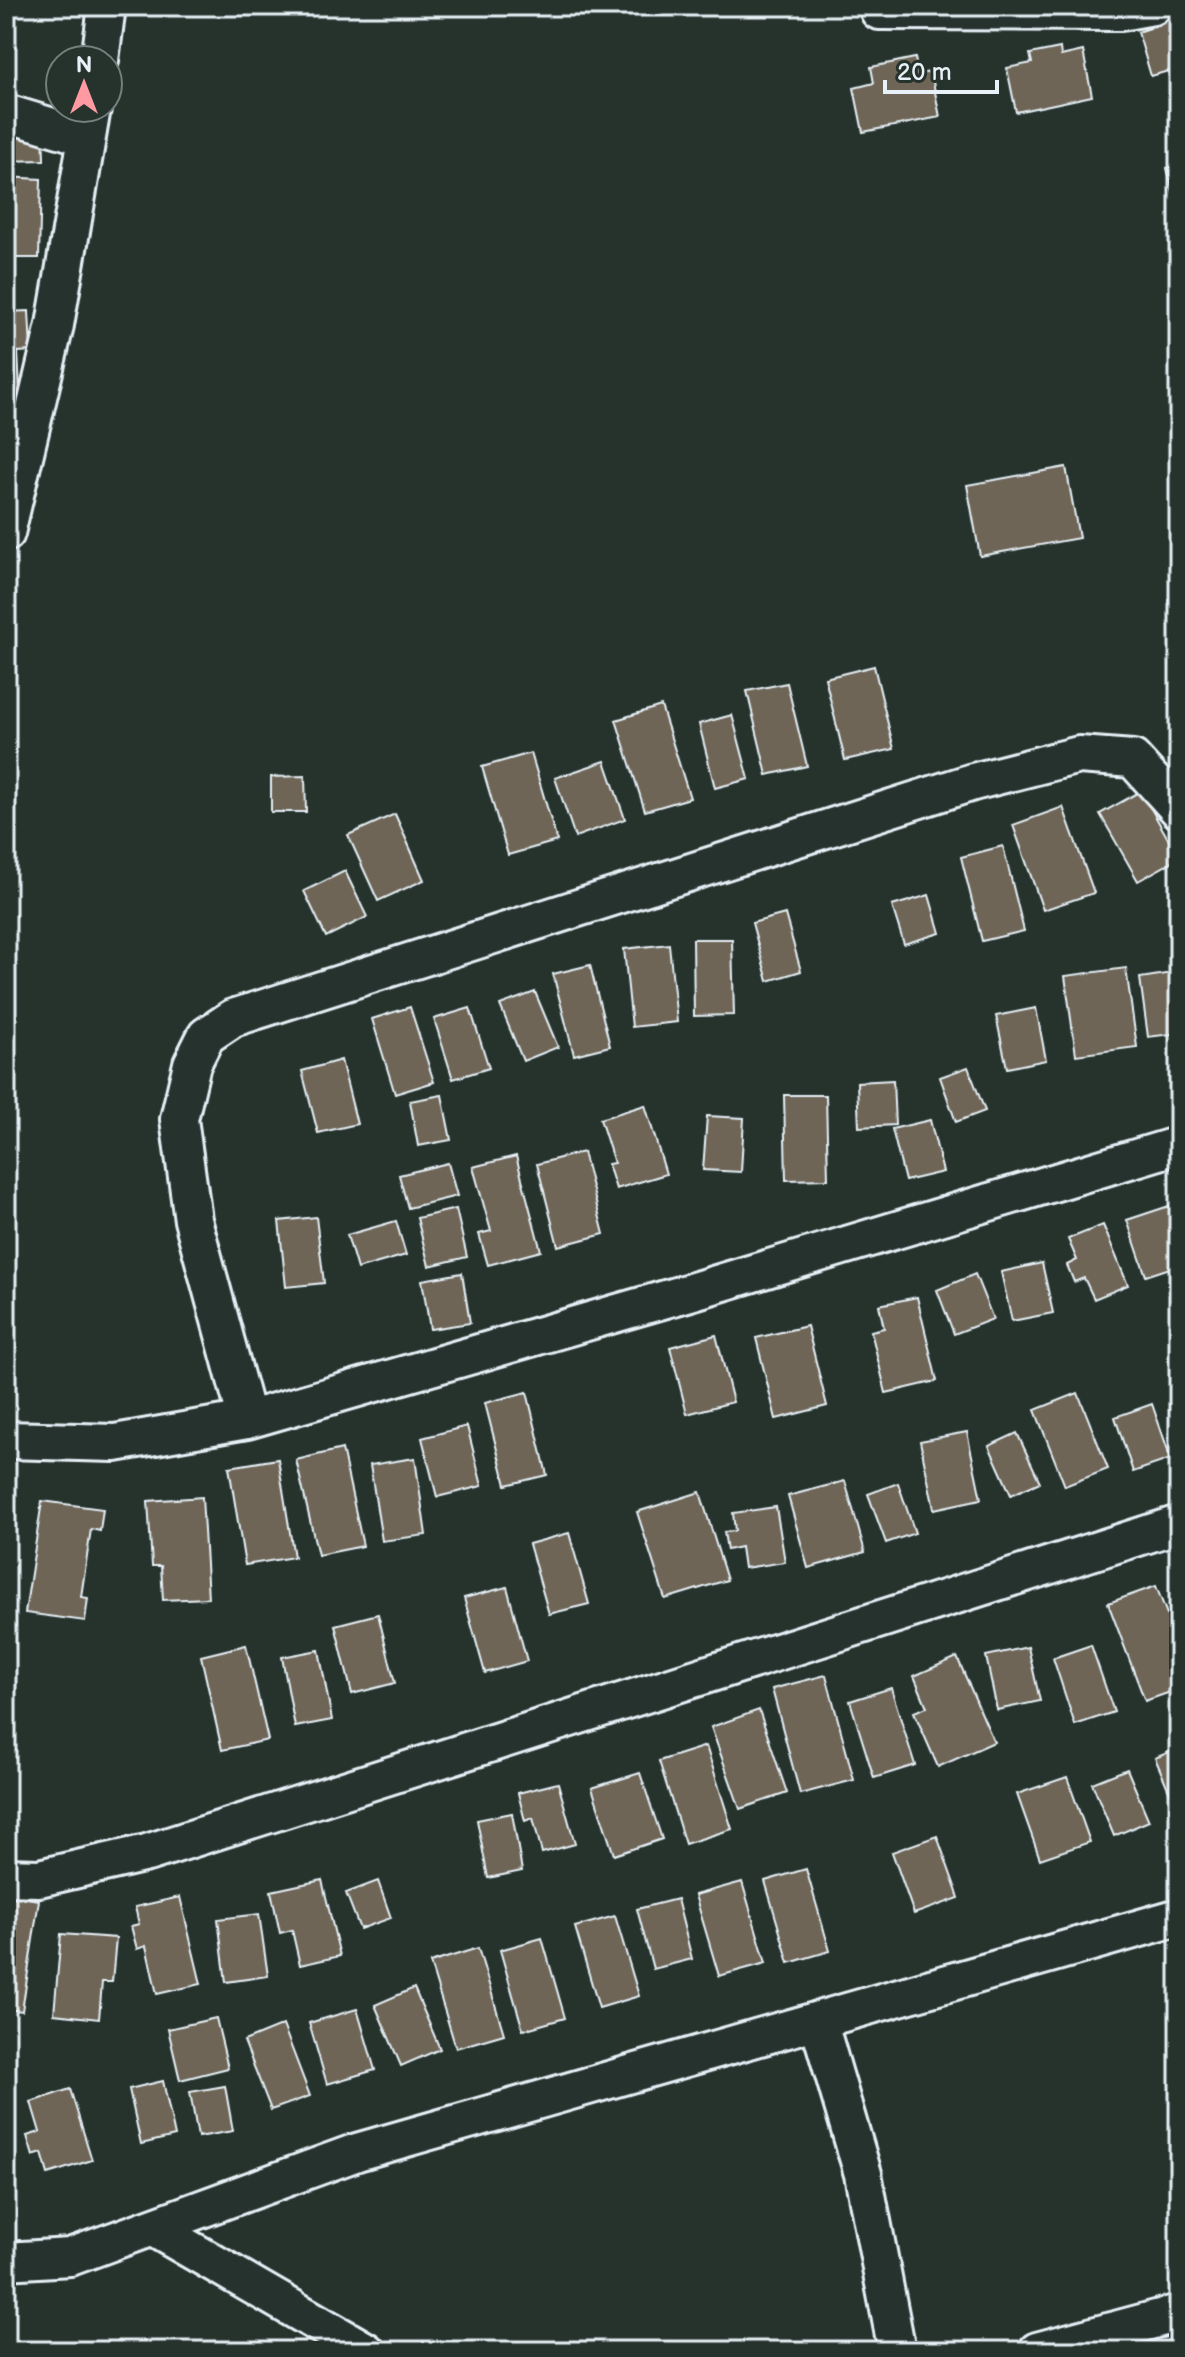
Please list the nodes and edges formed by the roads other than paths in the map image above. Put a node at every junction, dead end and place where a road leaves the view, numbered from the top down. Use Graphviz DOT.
graph roads {
  1 [pos="107,6"];
  2 [pos="1153,6"];
  3 [pos="879,11"];
  4 [pos="102,44"];
  5 [pos="6,113"];
  6 [pos="44,117"];
  7 [pos="89,124"];
  8 [pos="7,518"];
  9 [pos="1179,810"];
  10 [pos="1179,1145"];
  11 [pos="247,1420"];
  12 [pos="6,1440"];
  13 [pos="1179,1524"];
  14 [pos="6,1877"];
  15 [pos="1179,1917"];
  16 [pos="818,2020"];
  17 [pos="155,2229"];
  18 [pos="6,2261"];
  19 [pos="1179,2313"];
  20 [pos="366,2351"];
  21 [pos="897,2351"];
  22 [pos="1037,2351"];
  1 -- 4 [label="street"];
  2 -- 3 [label="street"];
  5 -- 6 [label="street"];
  7 -- 8 [label="street"];
  9 -- 11 [label="street"];
  10 -- 11 [label="street"];
  11 -- 12 [label="street"];
  13 -- 14 [label="street"];
  15 -- 16 [label="street"];
  16 -- 17 [label="street"];
  16 -- 21 [label="street"];
  17 -- 18 [label="street"];
  17 -- 20 [label="street"];
  19 -- 22 [label="street"];
}
